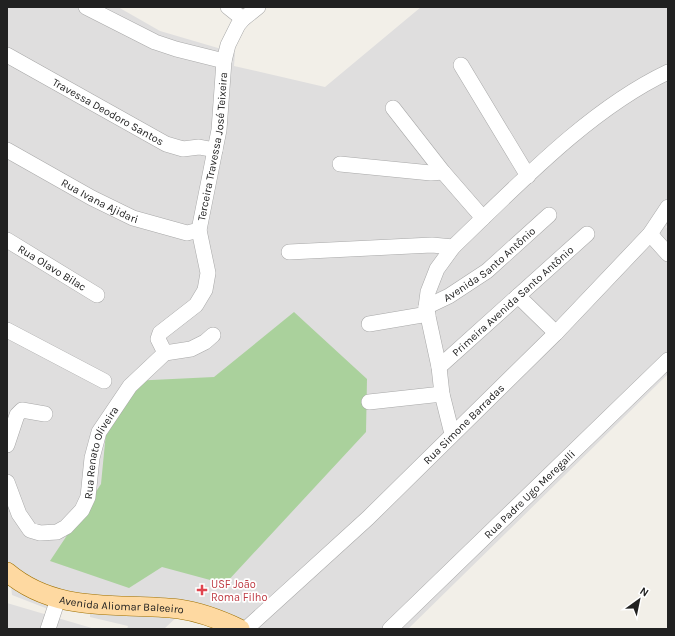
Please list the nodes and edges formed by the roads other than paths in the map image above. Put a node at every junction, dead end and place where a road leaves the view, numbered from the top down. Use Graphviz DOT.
graph roads {
  1 [pos="86,7"];
  2 [pos="228,7"];
  3 [pos="258,7"];
  4 [pos="243,19"];
  5 [pos="7,54"];
  6 [pos="224,61"];
  7 [pos="461,65"];
  8 [pos="668,72"];
  9 [pos="393,108"];
  10 [pos="7,150"];
  11 [pos="215,150"];
  12 [pos="340,164"];
  13 [pos="443,172"];
  14 [pos="528,176"];
  15 [pos="668,207"];
  16 [pos="549,215"];
  17 [pos="483,218"];
  18 [pos="199,230"];
  19 [pos="587,234"];
  20 [pos="650,234"];
  21 [pos="7,240"];
  22 [pos="453,247"];
  23 [pos="290,252"];
  24 [pos="668,254"];
  25 [pos="97,295"];
  26 [pos="518,296"];
  27 [pos="427,310"];
  28 [pos="369,324"];
  29 [pos="7,330"];
  30 [pos="556,333"];
  31 [pos="213,335"];
  32 [pos="165,353"];
  33 [pos="668,360"];
  34 [pos="438,367"];
  35 [pos="104,381"];
  36 [pos="442,394"];
  37 [pos="368,402"];
  38 [pos="46,414"];
  39 [pos="452,434"];
  40 [pos="7,445"];
  41 [pos="7,482"];
  42 [pos="7,572"];
  43 [pos="58,600"];
  44 [pos="48,629"];
  45 [pos="240,629"];
  46 [pos="246,629"];
  47 [pos="390,629"];
  1 -- 6 [label="street"];
  2 -- 4 [label="street"];
  3 -- 4 [label="street, Terceira Travessa José Teixeira"];
  4 -- 6 [label="street, Terceira Travessa José Teixeira"];
  5 -- 11 [label="street, Travessa Deodoro Santos"];
  6 -- 11 [label="street, Terceira Travessa José Teixeira"];
  7 -- 14 [label="street"];
  8 -- 14 [label="street"];
  9 -- 13 [label="street"];
  10 -- 18 [label="street, Rua Ivana Ajidari"];
  11 -- 18 [label="street, Terceira Travessa José Teixeira"];
  12 -- 13 [label="street"];
  13 -- 17 [label="street"];
  14 -- 17 [label="street"];
  15 -- 20 [label="street, Rua Simone Barradas"];
  16 -- 27 [label="street, Avenida Santo Antônio"];
  17 -- 22 [label="street"];
  18 -- 32 [label="street, Terceira Travessa José Teixeira"];
  19 -- 26 [label="street, Primeira Avenida Santo Antônio"];
  20 -- 24 [label="street"];
  20 -- 30 [label="street, Rua Simone Barradas"];
  21 -- 25 [label="street, Rua Olavo Bilac"];
  22 -- 23 [label="street"];
  22 -- 27 [label="street"];
  26 -- 30 [label="street"];
  26 -- 34 [label="street, Primeira Avenida Santo Antônio"];
  27 -- 28 [label="street, Avenida Santo Antônio"];
  27 -- 34 [label="street"];
  29 -- 35 [label="street"];
  30 -- 39 [label="street, Rua Simone Barradas"];
  31 -- 32 [label="street"];
  32 -- 41 [label="street, Rua Renato Oliveira"];
  33 -- 47 [label="street, Rua Padre Ugo Meregalli"];
  34 -- 36 [label="street"];
  36 -- 37 [label="street"];
  36 -- 39 [label="street"];
  38 -- 40 [label="street"];
  39 -- 46 [label="street, Rua Simone Barradas"];
  42 -- 43 [label="main road, Avenida Aliomar Baleeiro"];
  43 -- 44 [label="street"];
  43 -- 45 [label="main road, Avenida Aliomar Baleeiro"];
}
